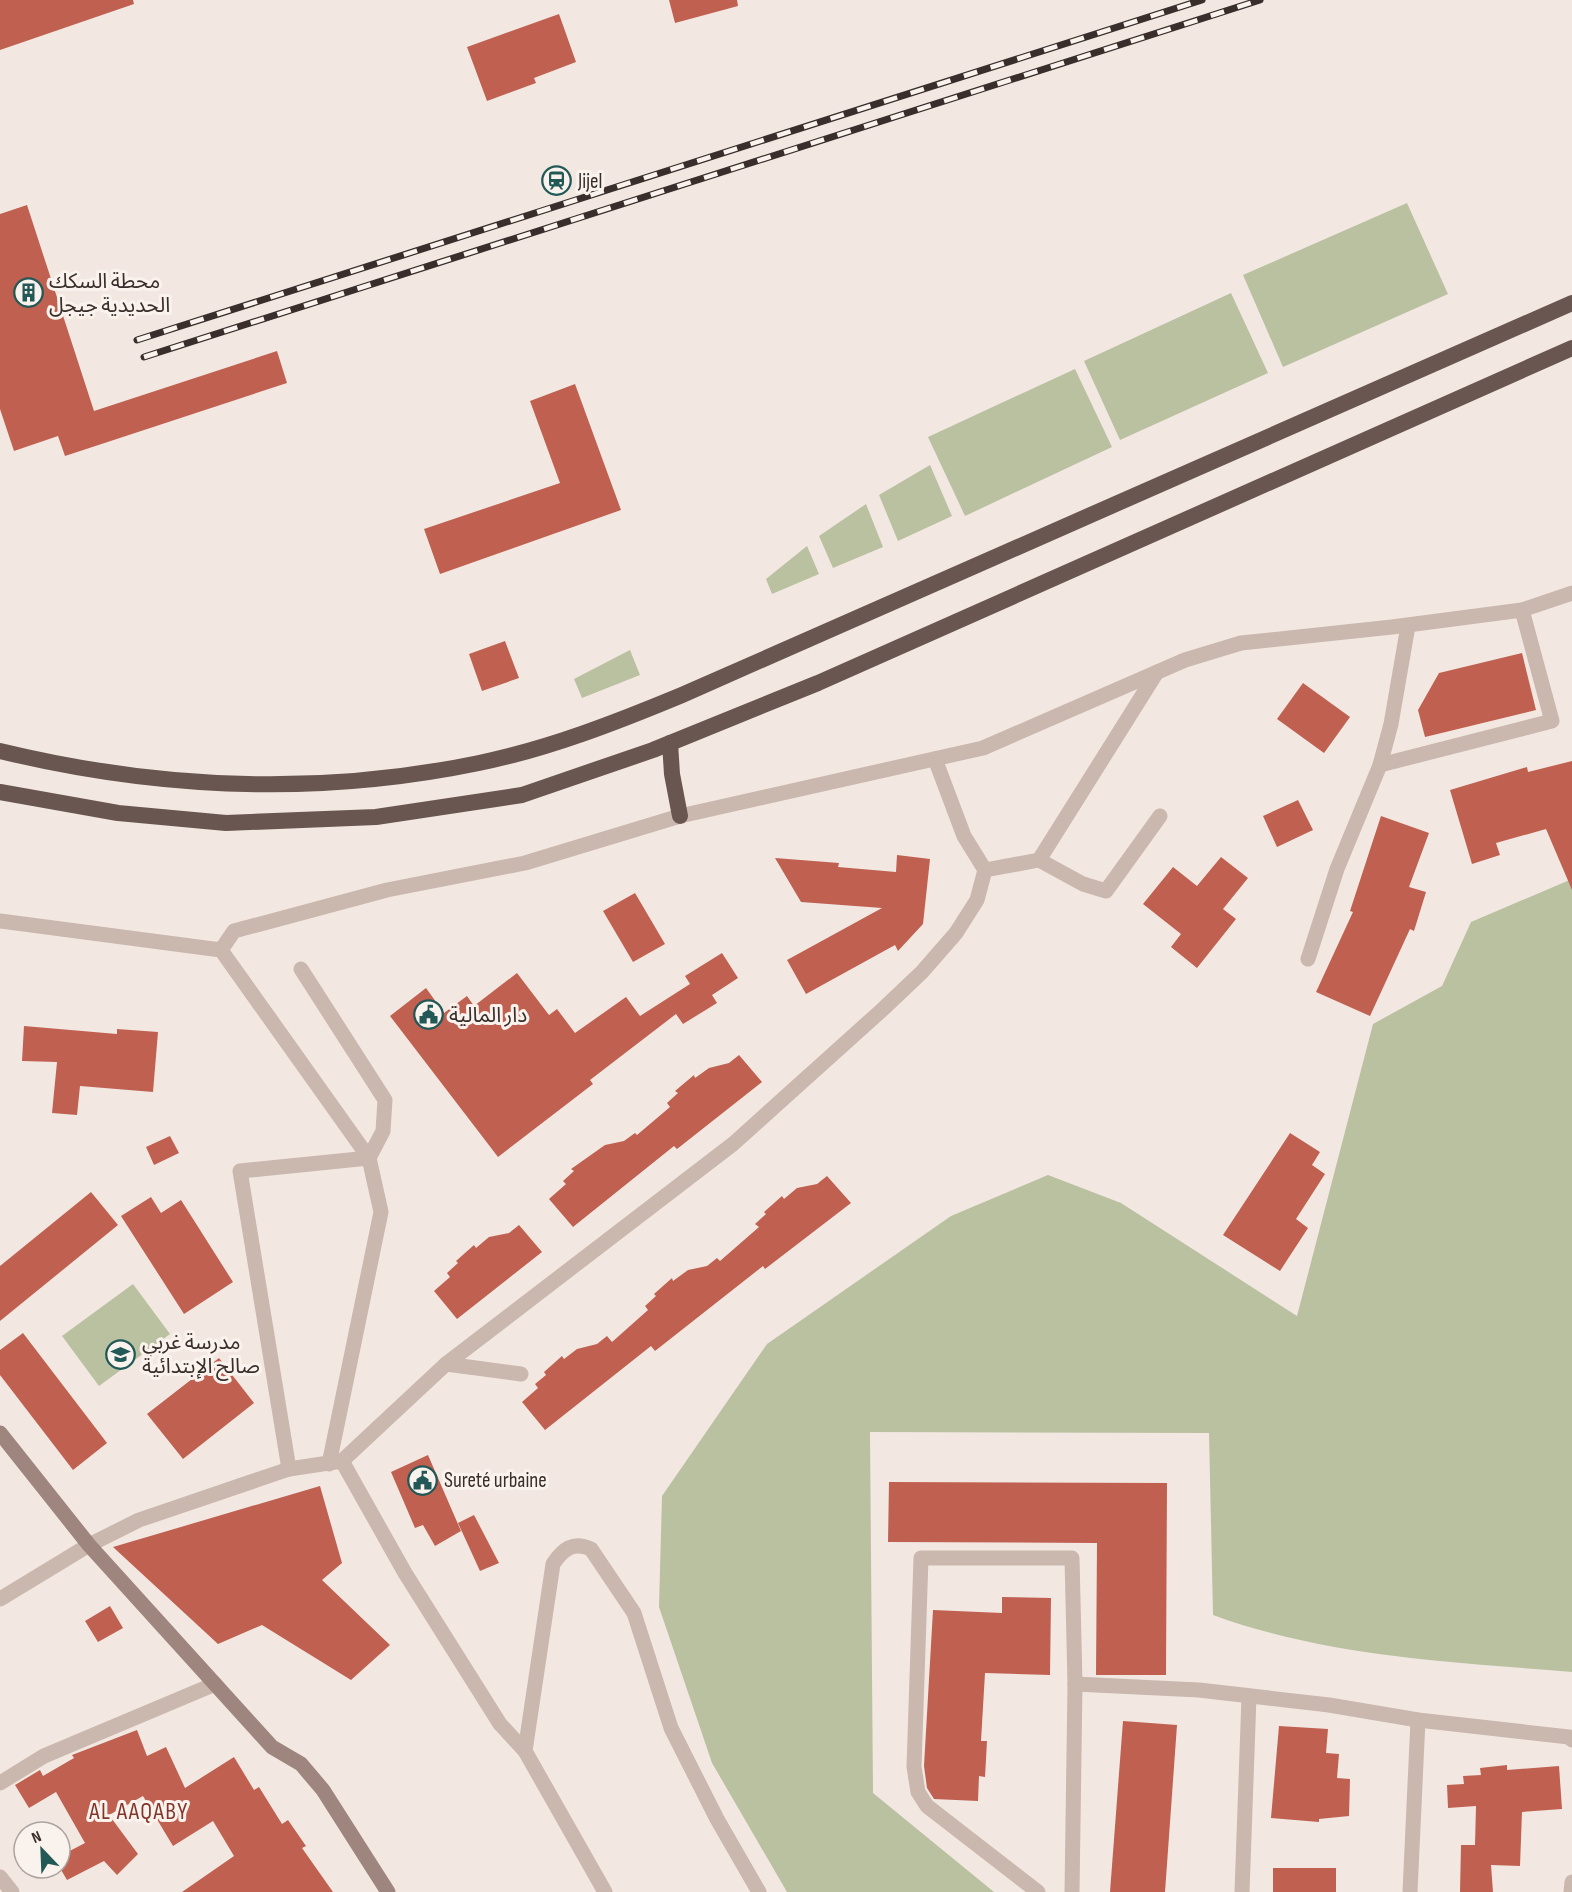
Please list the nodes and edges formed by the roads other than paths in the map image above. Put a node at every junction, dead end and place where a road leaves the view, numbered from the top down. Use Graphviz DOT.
graph roads {
  1 [pos="1572,303"];
  2 [pos="1572,348"];
  3 [pos="1572,593"];
  4 [pos="1522,610"];
  5 [pos="1408,626"];
  6 [pos="1157,672"];
  7 [pos="670,743"];
  8 [pos="0,751"];
  9 [pos="935,759"];
  10 [pos="1380,765"];
  11 [pos="0,792"];
  12 [pos="680,816"];
  13 [pos="1160,816"];
  14 [pos="1039,860"];
  15 [pos="986,870"];
  16 [pos="0,921"];
  17 [pos="220,950"];
  18 [pos="1308,959"];
  19 [pos="302,969"];
  20 [pos="369,1158"];
  21 [pos="446,1364"];
  22 [pos="521,1374"];
  23 [pos="0,1433"];
  24 [pos="336,1463"];
  25 [pos="289,1469"];
  26 [pos="89,1545"];
  27 [pos="0,1599"];
  28 [pos="215,1684"];
  29 [pos="1074,1684"];
  30 [pos="1249,1697"];
  31 [pos="1418,1720"];
  32 [pos="1572,1740"];
  33 [pos="525,1751"];
  34 [pos="0,1783"];
  35 [pos="0,1877"];
  36 [pos="1572,1882"];
  37 [pos="12,1892"];
  38 [pos="388,1892"];
  39 [pos="605,1892"];
  40 [pos="759,1892"];
  41 [pos="1038,1892"];
  42 [pos="1072,1892"];
  43 [pos="1242,1892"];
  44 [pos="1410,1892"];
  45 [pos="1571,1892"];
  1 -- 8 [label="highway"];
  2 -- 7 [label="highway"];
  3 -- 4 [label="street"];
  4 -- 5 [label="street"];
  4 -- 10 [label="street"];
  5 -- 6 [label="street"];
  5 -- 10 [label="street"];
  6 -- 9 [label="street"];
  6 -- 14 [label="street"];
  7 -- 11 [label="highway"];
  7 -- 12 [label="highway"];
  9 -- 12 [label="street"];
  9 -- 15 [label="street"];
  10 -- 18 [label="street"];
  12 -- 17 [label="street"];
  13 -- 14 [label="street"];
  14 -- 15 [label="street"];
  15 -- 21 [label="street"];
  16 -- 17 [label="street"];
  17 -- 20 [label="street"];
  19 -- 20 [label="street"];
  20 -- 24 [label="street"];
  20 -- 25 [label="street"];
  21 -- 22 [label="street"];
  21 -- 24 [label="street"];
  23 -- 26 [label="main road"];
  24 -- 25 [label="street"];
  24 -- 33 [label="street"];
  25 -- 26 [label="street"];
  26 -- 27 [label="street"];
  26 -- 28 [label="main road"];
  28 -- 34 [label="street"];
  28 -- 38 [label="main road"];
  29 -- 30 [label="street"];
  29 -- 41 [label="street"];
  29 -- 42 [label="street"];
  30 -- 31 [label="street"];
  30 -- 43 [label="street"];
  31 -- 32 [label="street"];
  31 -- 44 [label="street"];
  33 -- 39 [label="street"];
  33 -- 40 [label="street"];
  35 -- 37 [label="street"];
  36 -- 45 [label="street"];
}
